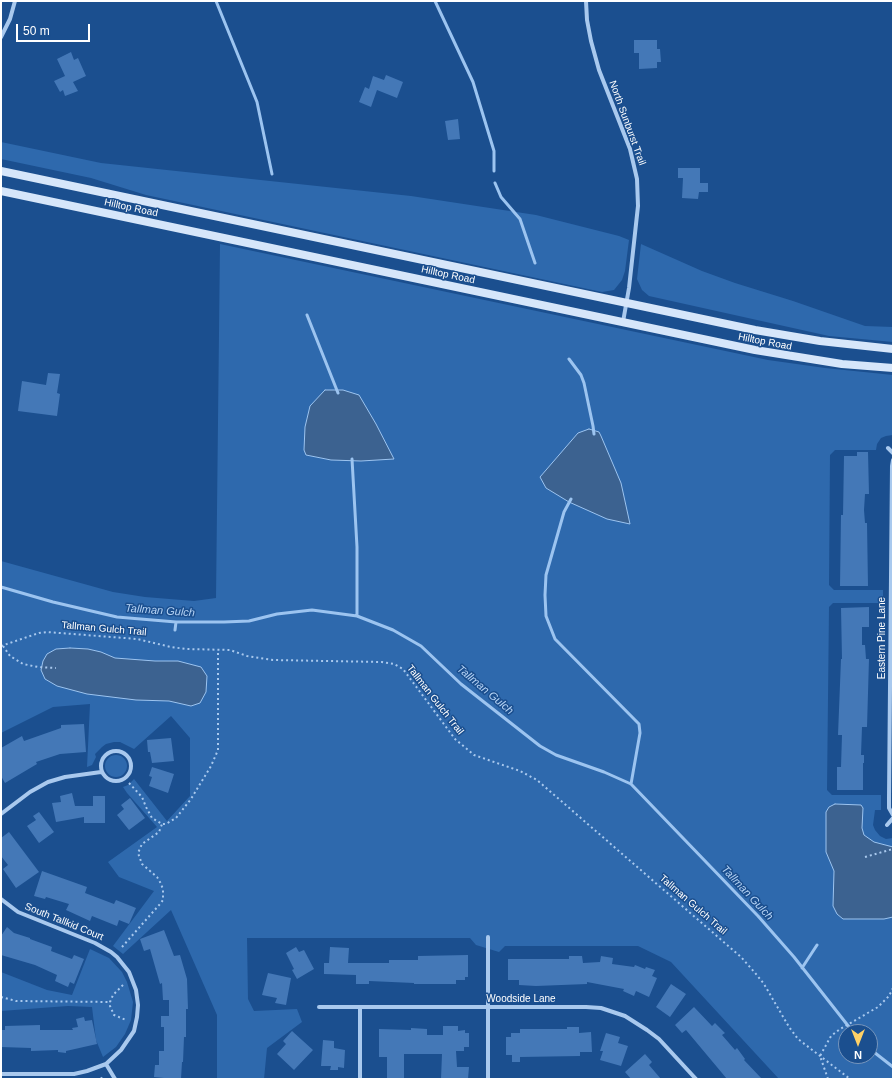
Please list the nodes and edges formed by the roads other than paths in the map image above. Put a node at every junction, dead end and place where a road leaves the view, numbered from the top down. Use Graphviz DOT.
graph roads {
  1 [pos="15,1"];
  2 [pos="586,1"];
  3 [pos="1,37"];
  4 [pos="4,172"];
  5 [pos="1,191"];
  6 [pos="626,303"];
  7 [pos="622,322"];
  8 [pos="893,348"];
  9 [pos="893,368"];
  10 [pos="888,448"];
  11 [pos="893,453"];
  12 [pos="893,460"];
  13 [pos="892,575"];
  14 [pos="891,699"];
  15 [pos="101,772"];
  16 [pos="1,814"];
  17 [pos="893,817"];
  18 [pos="887,825"];
  19 [pos="1,900"];
  20 [pos="488,937"];
  21 [pos="319,1007"];
  22 [pos="360,1007"];
  23 [pos="488,1007"];
  24 [pos="106,1064"];
  25 [pos="1,1074"];
  26 [pos="115,1079"];
  27 [pos="360,1079"];
  28 [pos="488,1079"];
  29 [pos="696,1079"];
  1 -- 3 [label="street"];
  2 -- 6 [label="street, North Sunburst Trail"];
  4 -- 6 [label="main road, Hilltop Road"];
  5 -- 7 [label="main road, Hilltop Road"];
  6 -- 7 [label="street, North Sunburst Trail"];
  6 -- 8 [label="main road, Hilltop Road"];
  7 -- 9 [label="main road, Hilltop Road"];
  10 -- 11 [label="street"];
  12 -- 13 [label="street, Eastern Pine Lane"];
  13 -- 14 [label="street, Eastern Pine Lane"];
  14 -- 17 [label="street, Eastern Pine Lane"];
  15 -- 15 [label="street"];
  15 -- 16 [label="street"];
  17 -- 18 [label="street"];
  19 -- 24 [label="street, South Tallkid Court"];
  20 -- 23 [label="street"];
  21 -- 22 [label="street, Woodside Lane"];
  22 -- 23 [label="street, Woodside Lane"];
  22 -- 27 [label="street"];
  23 -- 28 [label="street"];
  23 -- 29 [label="street, Woodside Lane"];
  24 -- 25 [label="street"];
  24 -- 26 [label="street"];
}
